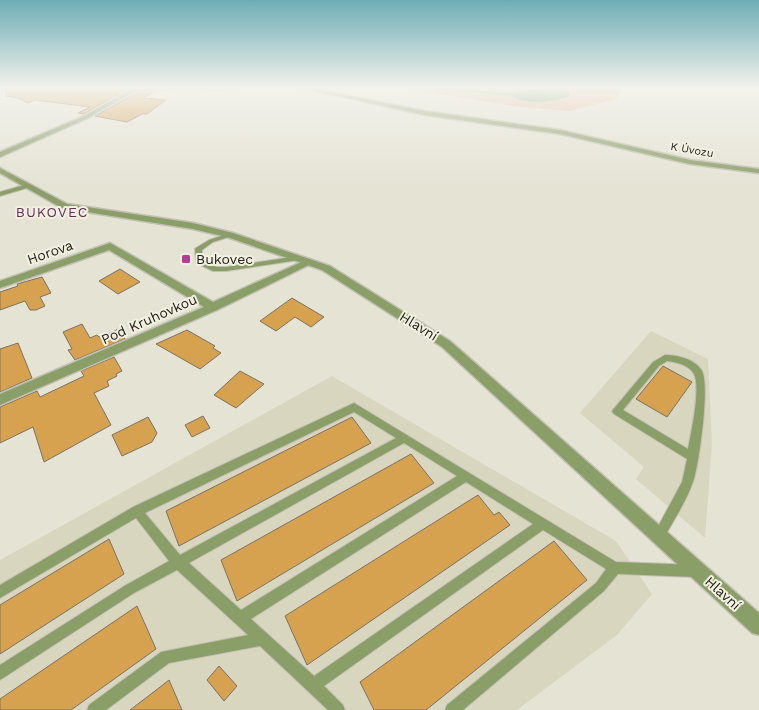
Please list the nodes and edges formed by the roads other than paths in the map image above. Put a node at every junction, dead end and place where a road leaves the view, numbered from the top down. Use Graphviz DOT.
graph roads {
  1 [pos="79,120"];
  2 [pos="476,120"];
  3 [pos="0,155"];
  4 [pos="0,170"];
  5 [pos="759,171"];
  6 [pos="28,186"];
  7 [pos="0,194"];
  8 [pos="230,235"];
  9 [pos="304,260"];
  10 [pos="0,285"];
  11 [pos="213,307"];
  12 [pos="0,400"];
  13 [pos="405,438"];
  14 [pos="692,457"];
  15 [pos="467,476"];
  16 [pos="137,511"];
  17 [pos="543,523"];
  18 [pos="659,536"];
  19 [pos="178,562"];
  20 [pos="615,568"];
  21 [pos="698,571"];
  22 [pos="0,592"];
  23 [pos="239,619"];
  24 [pos="759,626"];
  25 [pos="260,639"];
  26 [pos="0,673"];
  27 [pos="314,685"];
  28 [pos="94,710"];
  29 [pos="338,710"];
  30 [pos="452,710"];
  1 -- 3 [label="street"];
  2 -- 5 [label="street, K Úvozu"];
  4 -- 6 [label="street, Hlavní"];
  6 -- 7 [label="lane"];
  6 -- 8 [label="street, Hlavní"];
  8 -- 9 [label="street, Hlavní"];
  8 -- 9 [label="lane"];
  9 -- 11 [label="street, Pod Kruhovkou"];
  9 -- 18 [label="street, Hlavní"];
  10 -- 11 [label="street, Horova"];
  11 -- 12 [label="street, Pod Kruhovkou"];
  13 -- 15 [label="lane"];
  13 -- 16 [label="lane"];
  13 -- 19 [label="lane"];
  14 -- 14 [label="lane"];
  14 -- 18 [label="lane"];
  15 -- 17 [label="lane"];
  15 -- 23 [label="lane"];
  16 -- 19 [label="lane"];
  16 -- 22 [label="lane"];
  17 -- 20 [label="lane"];
  17 -- 27 [label="lane"];
  18 -- 21 [label="street, Hlavní"];
  19 -- 23 [label="lane"];
  19 -- 26 [label="lane"];
  20 -- 21 [label="lane"];
  20 -- 30 [label="lane"];
  21 -- 24 [label="street, Hlavní"];
  23 -- 25 [label="lane"];
  25 -- 27 [label="lane"];
  25 -- 28 [label="lane"];
  27 -- 29 [label="lane"];
}
